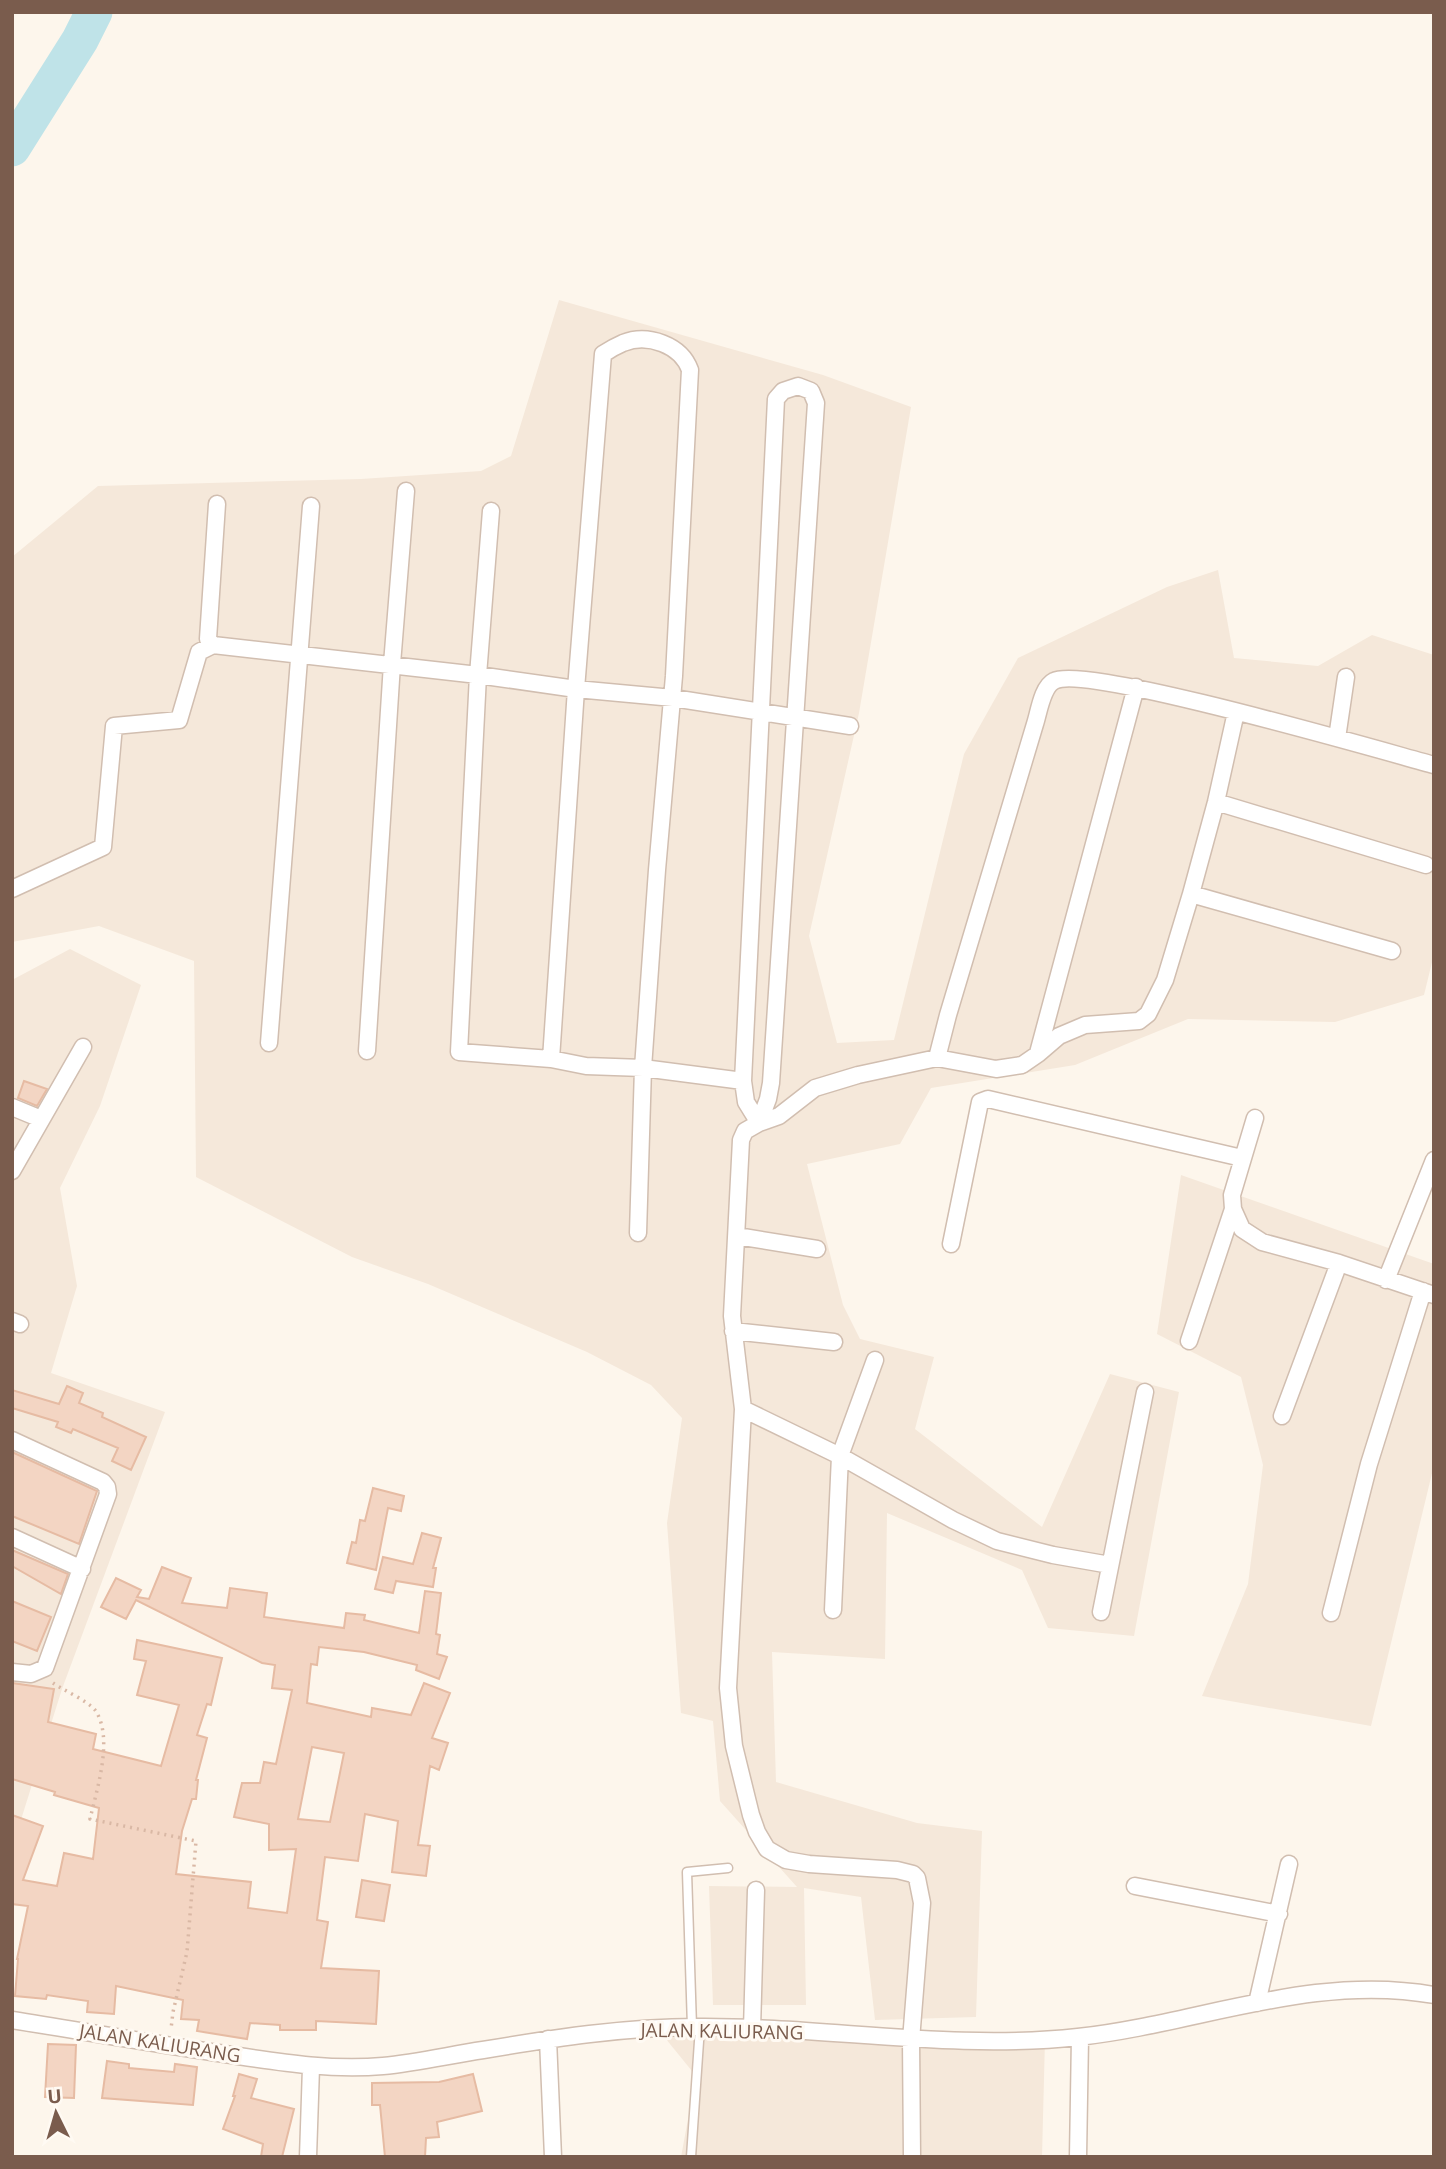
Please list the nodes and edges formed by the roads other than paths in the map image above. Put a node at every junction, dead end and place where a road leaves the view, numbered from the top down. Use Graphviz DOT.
graph roads {
  1 [pos="406,491"];
  2 [pos="217,504"];
  3 [pos="311,506"];
  4 [pos="491,511"];
  5 [pos="213,645"];
  6 [pos="298,653"];
  7 [pos="392,663"];
  8 [pos="478,675"];
  9 [pos="1346,677"];
  10 [pos="1136,687"];
  11 [pos="576,688"];
  12 [pos="673,698"];
  13 [pos="762,712"];
  14 [pos="1236,712"];
  15 [pos="795,717"];
  16 [pos="850,726"];
  17 [pos="1336,738"];
  18 [pos="1434,765"];
  19 [pos="1216,802"];
  20 [pos="1426,865"];
  21 [pos="12,888"];
  22 [pos="1191,894"];
  23 [pos="1392,951"];
  24 [pos="269,1042"];
  25 [pos="83,1046"];
  26 [pos="368,1051"];
  27 [pos="1038,1054"];
  28 [pos="937,1058"];
  29 [pos="551,1059"];
  30 [pos="643,1068"];
  31 [pos="743,1081"];
  32 [pos="12,1107"];
  33 [pos="1255,1118"];
  34 [pos="41,1119"];
  35 [pos="759,1123"];
  36 [pos="1242,1158"];
  37 [pos="1434,1160"];
  38 [pos="12,1171"];
  39 [pos="1233,1209"];
  40 [pos="638,1233"];
  41 [pos="737,1236"];
  42 [pos="951,1244"];
  43 [pos="817,1249"];
  44 [pos="1339,1263"];
  45 [pos="1386,1280"];
  46 [pos="1429,1293"];
  47 [pos="733,1331"];
  48 [pos="1189,1341"];
  49 [pos="834,1342"];
  50 [pos="875,1360"];
  51 [pos="1145,1392"];
  52 [pos="743,1409"];
  53 [pos="1282,1416"];
  54 [pos="12,1440"];
  55 [pos="840,1457"];
  56 [pos="12,1537"];
  57 [pos="1110,1565"];
  58 [pos="82,1569"];
  59 [pos="833,1610"];
  60 [pos="1101,1612"];
  61 [pos="1331,1613"];
  62 [pos="12,1672"];
  63 [pos="1289,1864"];
  64 [pos="728,1868"];
  65 [pos="1135,1886"];
  66 [pos="756,1890"];
  67 [pos="1279,1914"];
  68 [pos="1434,1995"];
  69 [pos="1257,2003"];
  70 [pos="12,2020"];
  71 [pos="696,2027"];
  72 [pos="752,2029"];
  73 [pos="1080,2037"];
  74 [pos="548,2039"];
  75 [pos="911,2040"];
  76 [pos="311,2067"];
  77 [pos="308,2157"];
  78 [pos="552,2157"];
  79 [pos="691,2157"];
  80 [pos="912,2157"];
  81 [pos="1078,2157"];
  1 -- 7 [label="street"];
  2 -- 5 [label="street"];
  3 -- 6 [label="street"];
  4 -- 8 [label="street"];
  5 -- 6 [label="street"];
  5 -- 21 [label="street"];
  6 -- 7 [label="street"];
  6 -- 24 [label="street"];
  7 -- 8 [label="street"];
  7 -- 26 [label="street"];
  8 -- 11 [label="street"];
  8 -- 29 [label="street"];
  9 -- 17 [label="street"];
  10 -- 14 [label="street"];
  10 -- 27 [label="street"];
  10 -- 28 [label="street"];
  11 -- 12 [label="street"];
  11 -- 12 [label="street"];
  11 -- 29 [label="street"];
  12 -- 13 [label="street"];
  12 -- 30 [label="street"];
  13 -- 15 [label="street"];
  13 -- 15 [label="street"];
  13 -- 31 [label="street"];
  14 -- 17 [label="street"];
  14 -- 19 [label="street"];
  15 -- 16 [label="street"];
  15 -- 35 [label="street"];
  17 -- 18 [label="street"];
  19 -- 20 [label="street"];
  19 -- 22 [label="street"];
  22 -- 23 [label="street"];
  22 -- 27 [label="street"];
  25 -- 34 [label="street"];
  27 -- 28 [label="street"];
  28 -- 35 [label="street"];
  29 -- 30 [label="street"];
  30 -- 31 [label="street"];
  30 -- 40 [label="street"];
  31 -- 35 [label="street"];
  32 -- 34 [label="street"];
  33 -- 36 [label="street"];
  34 -- 38 [label="street"];
  35 -- 41 [label="street"];
  36 -- 39 [label="street"];
  36 -- 42 [label="street"];
  37 -- 45 [label="street"];
  39 -- 44 [label="street"];
  39 -- 48 [label="street"];
  41 -- 43 [label="street"];
  41 -- 47 [label="street"];
  44 -- 45 [label="street"];
  44 -- 53 [label="street"];
  45 -- 46 [label="street"];
  46 -- 61 [label="street"];
  47 -- 49 [label="street"];
  47 -- 52 [label="street"];
  50 -- 55 [label="street"];
  51 -- 57 [label="street"];
  52 -- 55 [label="street"];
  52 -- 75 [label="street"];
  54 -- 58 [label="street"];
  55 -- 57 [label="street"];
  55 -- 59 [label="street"];
  56 -- 58 [label="street"];
  57 -- 60 [label="street"];
  58 -- 62 [label="street"];
  63 -- 67 [label="street"];
  64 -- 71 [label="lane"];
  65 -- 67 [label="street"];
  66 -- 72 [label="street"];
  67 -- 69 [label="street"];
  68 -- 69 [label="street, JALAN KALIURANG"];
  69 -- 73 [label="street, JALAN KALIURANG"];
  70 -- 76 [label="street, JALAN KALIURANG"];
  71 -- 72 [label="street, JALAN KALIURANG"];
  71 -- 74 [label="street, JALAN KALIURANG"];
  71 -- 79 [label="lane"];
  72 -- 75 [label="street, JALAN KALIURANG"];
  73 -- 75 [label="street, JALAN KALIURANG"];
  73 -- 81 [label="street"];
  74 -- 76 [label="street, JALAN KALIURANG"];
  74 -- 78 [label="street"];
  75 -- 80 [label="street"];
  76 -- 77 [label="street"];
}
